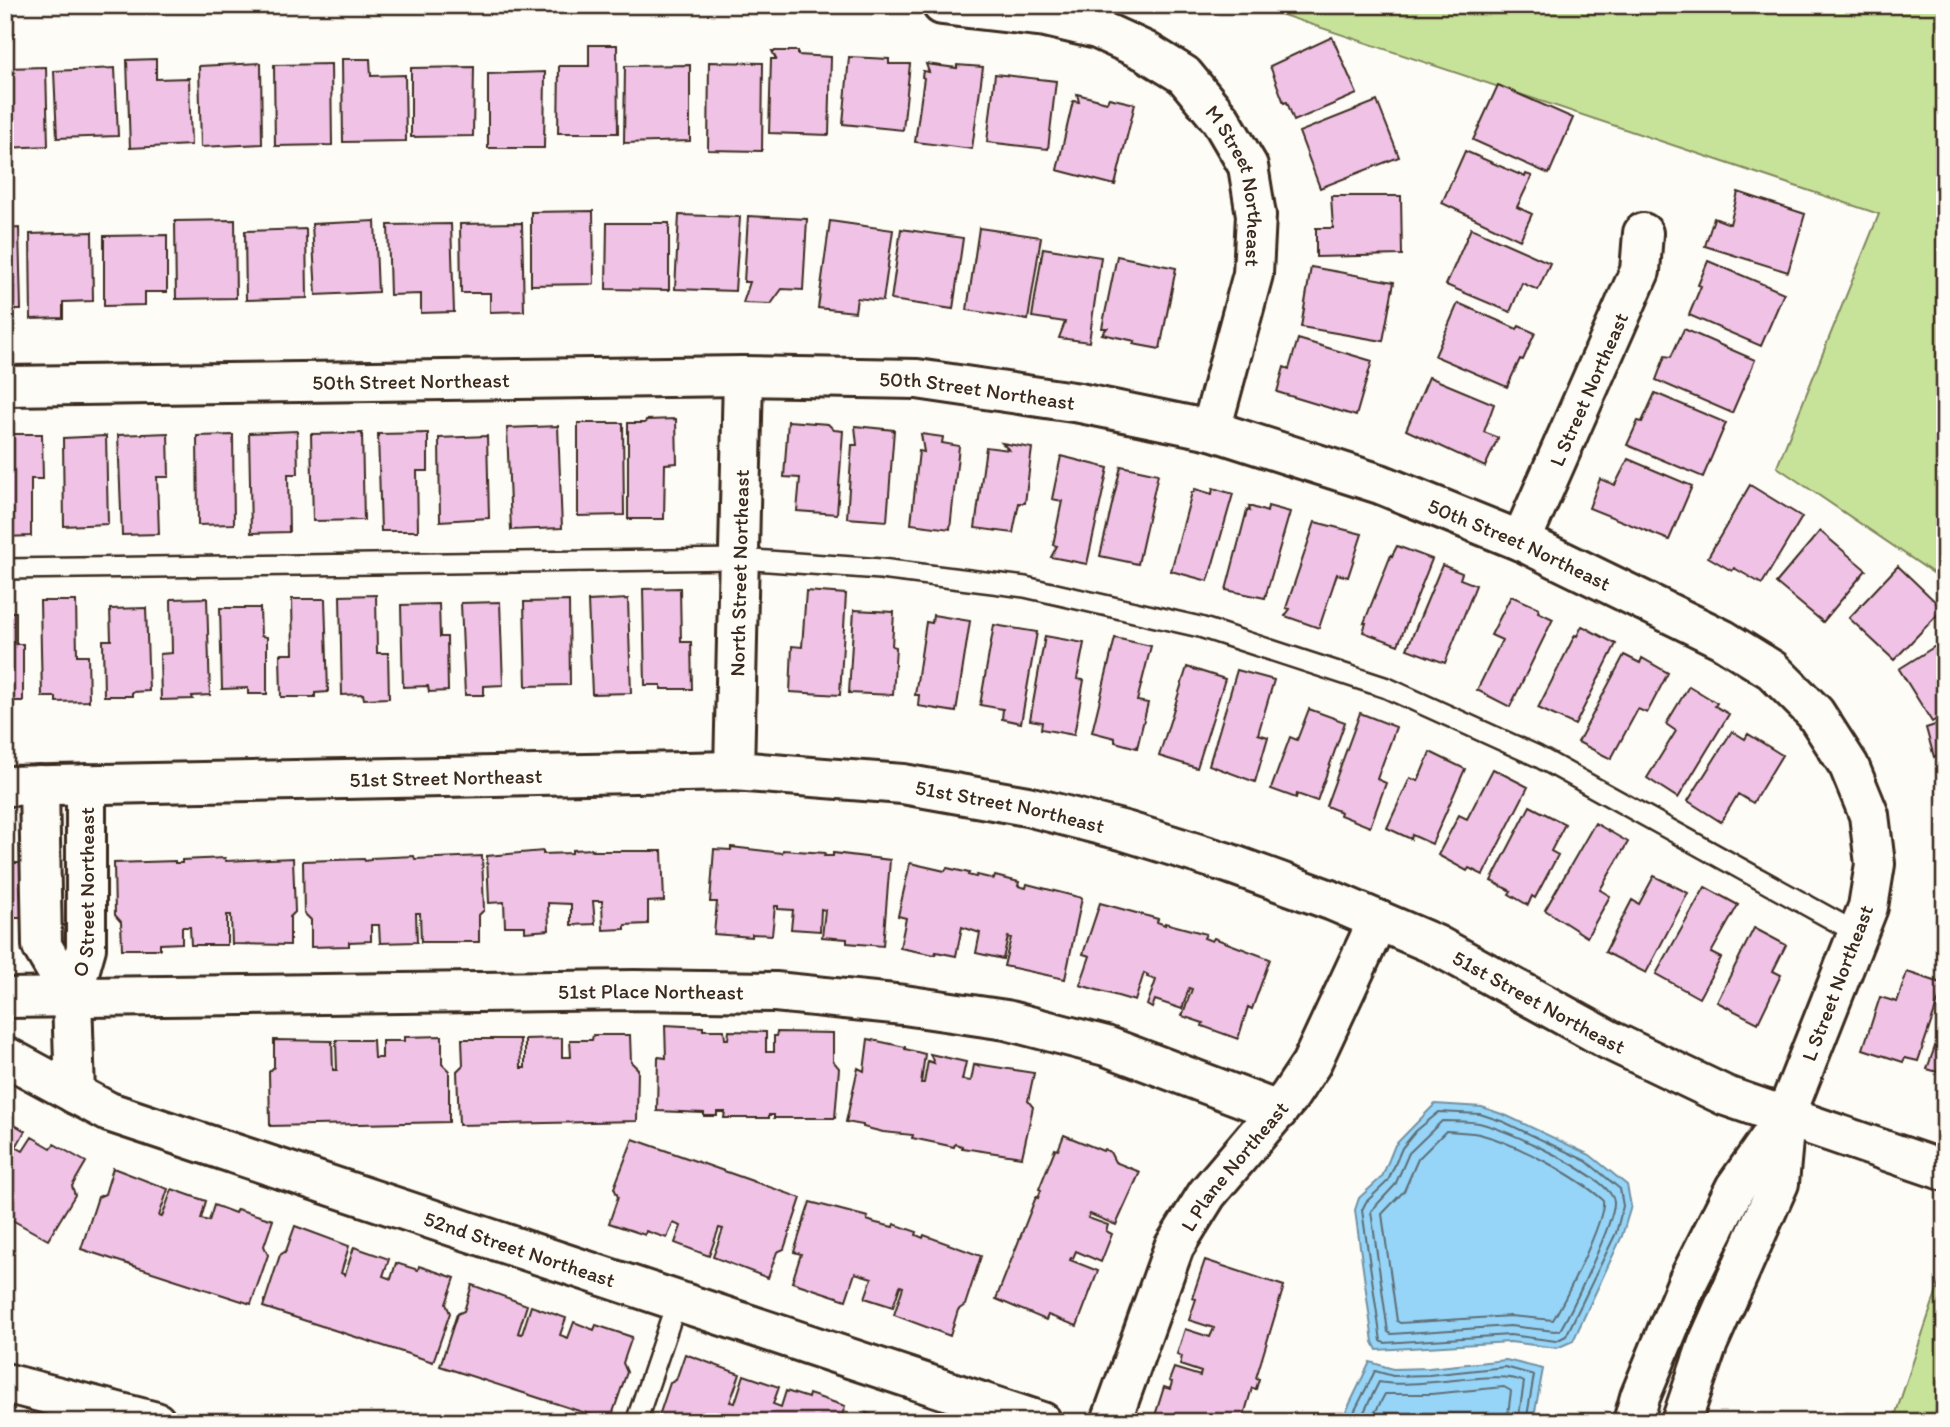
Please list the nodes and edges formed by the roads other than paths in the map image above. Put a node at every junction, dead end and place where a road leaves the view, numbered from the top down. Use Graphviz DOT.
graph roads {
  1 [pos="942,5"];
  2 [pos="1643,233"];
  3 [pos="743,376"];
  4 [pos="5,386"];
  5 [pos="1211,430"];
  6 [pos="1521,541"];
  7 [pos="739,559"];
  8 [pos="5,569"];
  9 [pos="1849,766"];
  10 [pos="734,771"];
  11 [pos="86,784"];
  12 [pos="22,786"];
  13 [pos="1378,920"];
  14 [pos="1857,933"];
  15 [pos="72,997"];
  16 [pos="5,998"];
  17 [pos="5,1056"];
  18 [pos="75,1094"];
  19 [pos="1278,1111"];
  20 [pos="1785,1117"];
  21 [pos="1945,1171"];
  22 [pos="677,1300"];
  23 [pos="5,1383"];
  24 [pos="156,1422"];
  25 [pos="636,1422"];
  26 [pos="1042,1422"];
  27 [pos="1111,1422"];
  28 [pos="1633,1422"];
  29 [pos="1681,1422"];
  1 -- 5 [label="street, M Street Northeast"];
  2 -- 6 [label="street, L Street Northeast"];
  3 -- 4 [label="street, 50th Street Northeast"];
  3 -- 5 [label="street, 50th Street Northeast"];
  3 -- 7 [label="street, North Street Northeast"];
  5 -- 6 [label="street, 50th Street Northeast"];
  6 -- 9 [label="street, 50th Street Northeast"];
  7 -- 8 [label="lane"];
  7 -- 10 [label="street, North Street Northeast"];
  7 -- 14 [label="lane"];
  9 -- 14 [label="street, L Street Northeast"];
  10 -- 11 [label="street, 51st Street Northeast"];
  10 -- 13 [label="street, 51st Street Northeast"];
  11 -- 12 [label="street, 51st Street Northeast"];
  11 -- 15 [label="street, O Street Northeast"];
  12 -- 15 [label="street, O Street Northeast"];
  13 -- 19 [label="street, L Plane Northeast"];
  13 -- 20 [label="street, 51st Street Northeast"];
  14 -- 20 [label="street, L Street Northeast"];
  15 -- 16 [label="street, 51st Place Northeast"];
  15 -- 18 [label="street, O Street Northeast"];
  15 -- 19 [label="street, 51st Place Northeast"];
  17 -- 18 [label="street, 52nd Street Northeast"];
  18 -- 22 [label="street, 52nd Street Northeast"];
  19 -- 27 [label="street, L Plane Northeast"];
  20 -- 21 [label="street, 51st Street Northeast"];
  20 -- 28 [label="street, L Street Northeast"];
  20 -- 29 [label="street, L Street Northeast"];
  22 -- 25 [label="lane"];
  22 -- 26 [label="street, 52nd Street Northeast"];
  23 -- 24 [label="street"];
}
